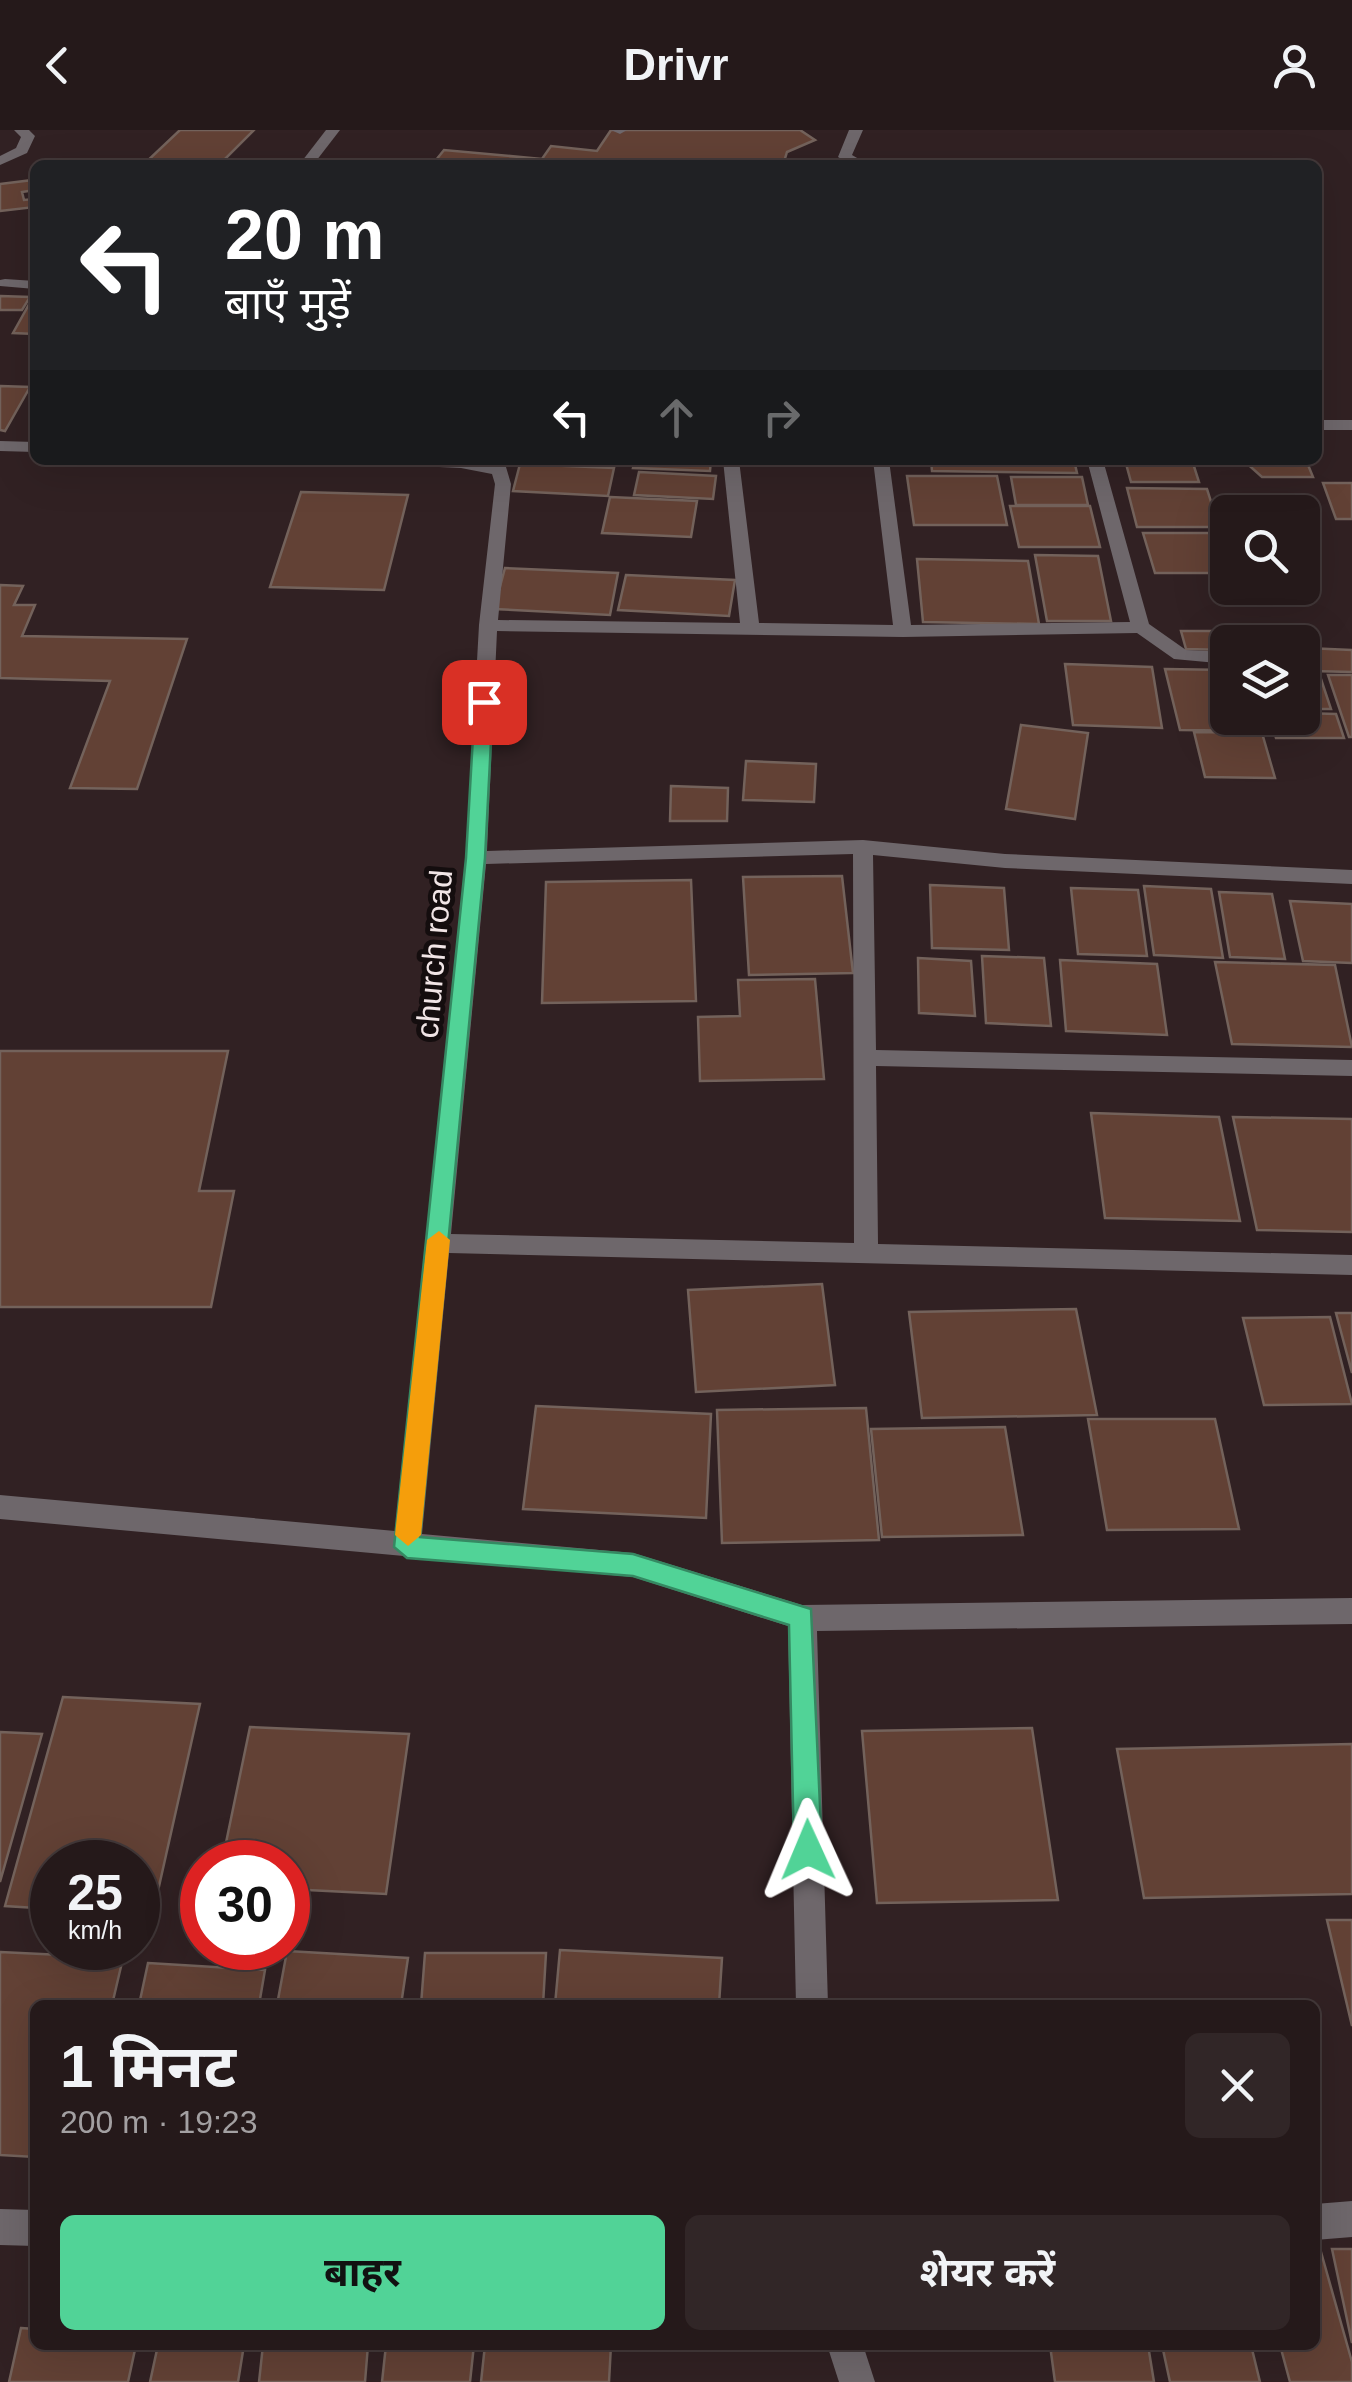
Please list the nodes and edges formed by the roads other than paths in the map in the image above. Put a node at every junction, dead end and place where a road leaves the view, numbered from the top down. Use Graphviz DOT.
graph roads {
  1 [pos="21,130"];
  2 [pos="334,130"];
  3 [pos="856,130"];
  4 [pos="310,160"];
  5 [pos="851,160"];
  6 [pos="0,161"];
  7 [pos="6,284"];
  8 [pos="30,285"];
  9 [pos="1322,425"];
  10 [pos="1352,425"];
  11 [pos="0,446"];
  12 [pos="30,447"];
  13 [pos="732,465"];
  14 [pos="882,465"];
  15 [pos="1097,465"];
  16 [pos="503,466"];
  17 [pos="488,625"];
  18 [pos="1140,627"];
  19 [pos="750,628"];
  20 [pos="903,631"];
  21 [pos="1210,657"];
  22 [pos="863,847"];
  23 [pos="476,858"];
  24 [pos="1352,877"];
  25 [pos="866,1058"];
  26 [pos="1352,1068"];
  27 [pos="438,1243"];
  28 [pos="866,1251"];
  29 [pos="1352,1265"];
  30 [pos="0,1507"];
  31 [pos="407,1547"];
  32 [pos="1352,1611"];
  33 [pos="802,1618"];
  34 [pos="812,2000"];
  35 [pos="1352,2219"];
  36 [pos="1320,2222"];
  37 [pos="0,2226"];
  38 [pos="30,2228"];
  39 [pos="847,2350"];
  40 [pos="857,2382"];
  1 -- 6 [label="street"];
  2 -- 4 [label="street"];
  3 -- 5 [label="street"];
  7 -- 8 [label="street"];
  9 -- 10 [label="street"];
  11 -- 12 [label="street"];
  13 -- 19 [label="street"];
  14 -- 20 [label="street"];
  15 -- 18 [label="street"];
  16 -- 17 [label="street, church road"];
  17 -- 19 [label="street"];
  17 -- 23 [label="street, church road"];
  18 -- 20 [label="street"];
  18 -- 21 [label="street"];
  19 -- 20 [label="street"];
  22 -- 23 [label="street"];
  22 -- 24 [label="street"];
  22 -- 25 [label="street"];
  23 -- 27 [label="street, church road"];
  25 -- 26 [label="street"];
  25 -- 28 [label="street"];
  27 -- 28 [label="street"];
  27 -- 31 [label="street, church road"];
  28 -- 29 [label="street"];
  30 -- 31 [label="street"];
  31 -- 33 [label="street"];
  32 -- 33 [label="street"];
  33 -- 34 [label="street"];
  35 -- 36 [label="street"];
  37 -- 38 [label="street"];
  39 -- 40 [label="street"];
}
